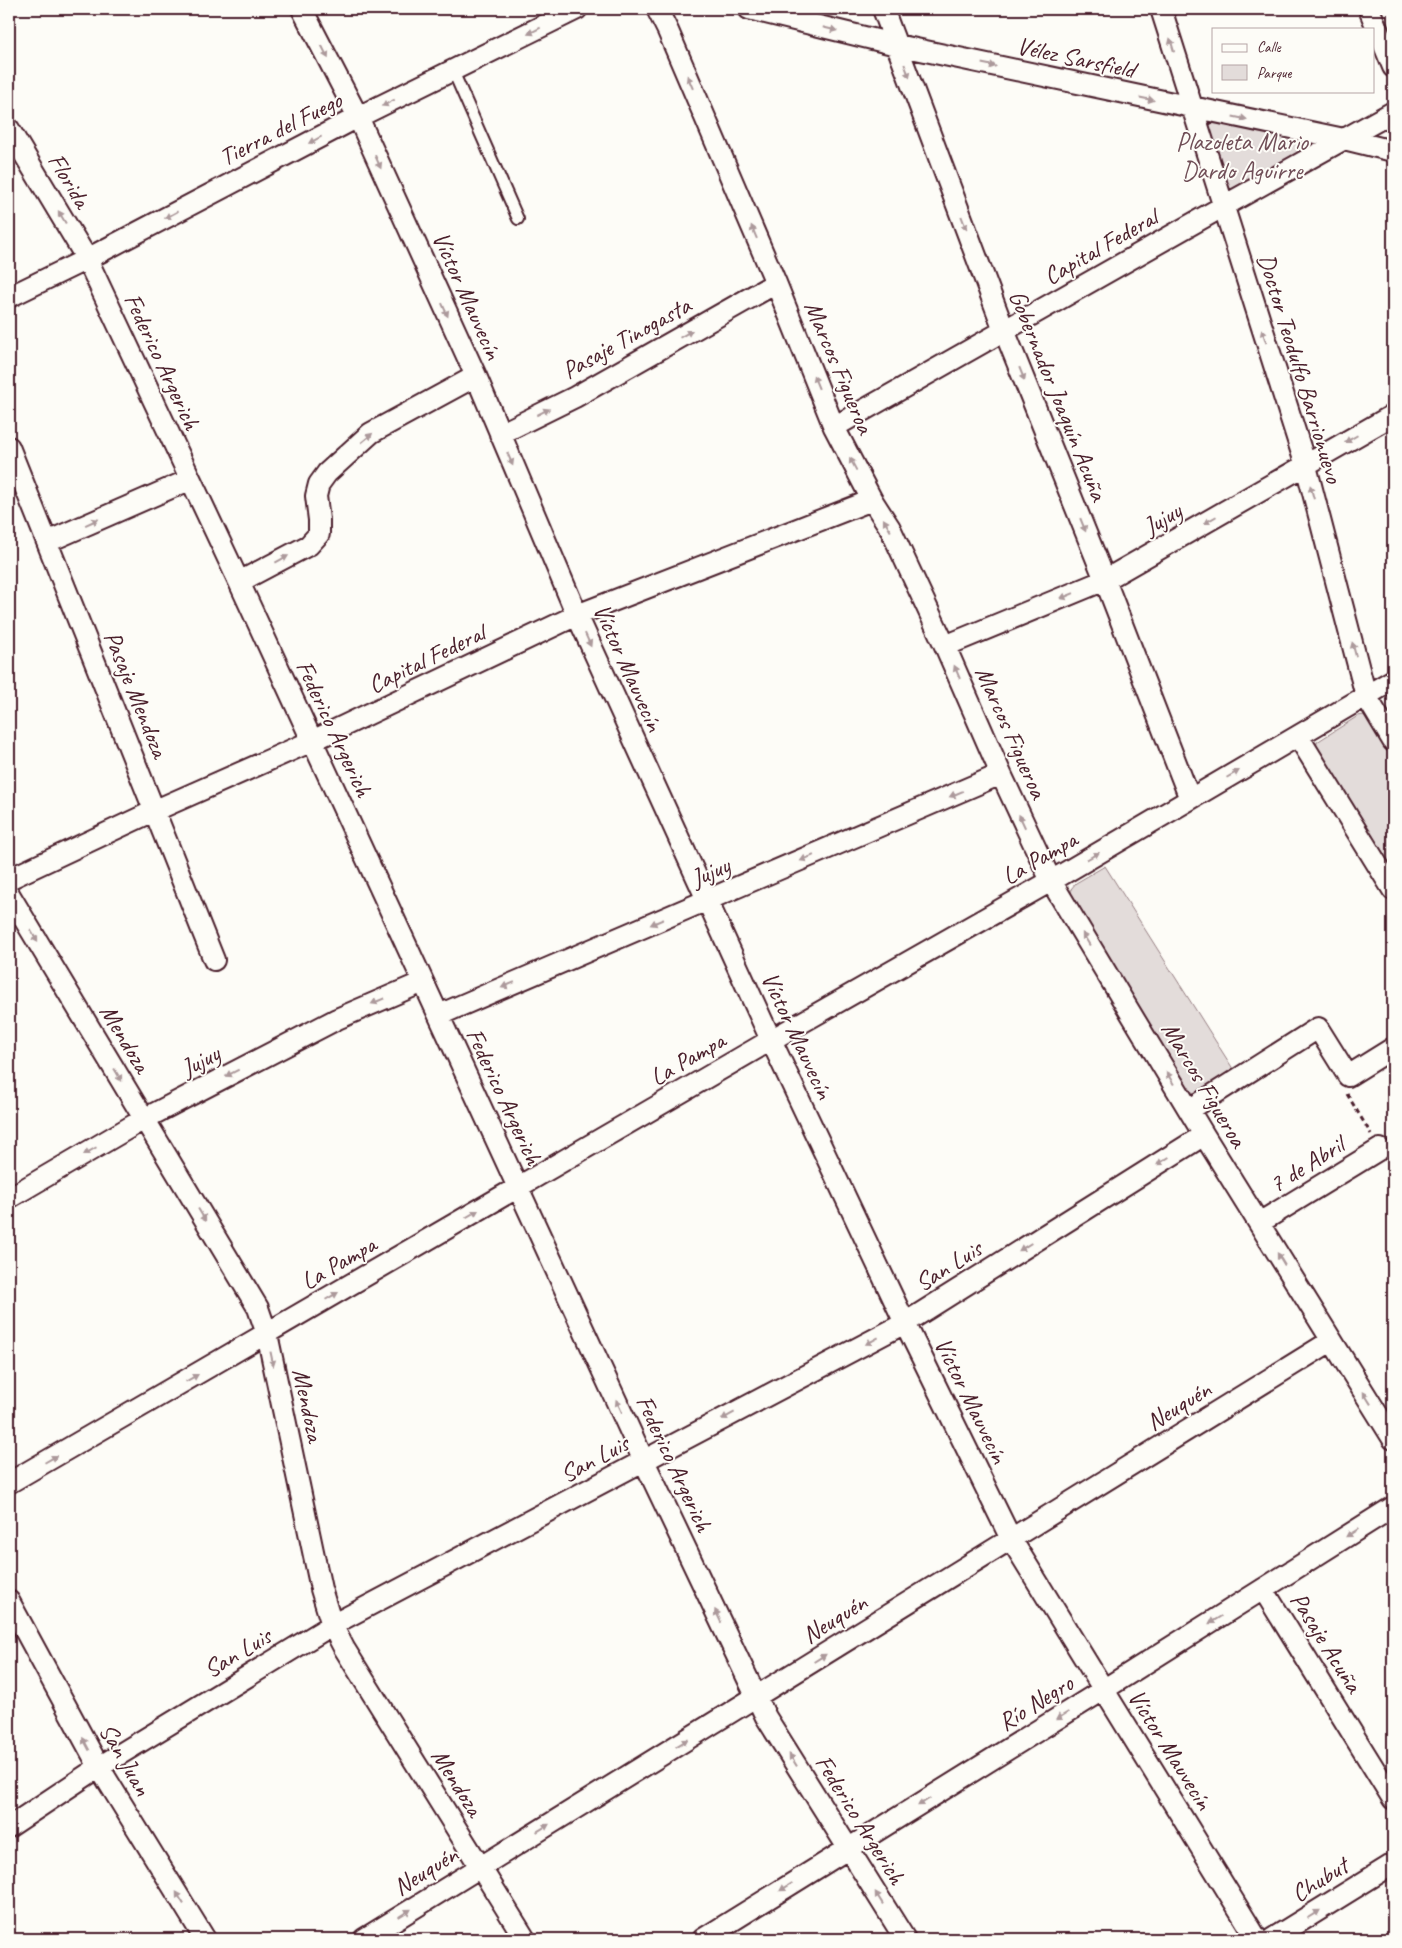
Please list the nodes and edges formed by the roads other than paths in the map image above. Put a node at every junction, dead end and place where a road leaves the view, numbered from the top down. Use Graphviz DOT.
graph roads {
  1 [pos="302,9"];
  2 [pos="577,9"];
  3 [pos="657,9"];
  4 [pos="749,9"];
  5 [pos="883,9"];
  6 [pos="1160,9"];
  7 [pos="1370,9"];
  8 [pos="897,45"];
  9 [pos="1393,67"];
  10 [pos="453,71"];
  11 [pos="1192,108"];
  12 [pos="1393,112"];
  13 [pos="358,117"];
  14 [pos="9,129"];
  15 [pos="1344,139"];
  16 [pos="1393,151"];
  17 [pos="1222,207"];
  18 [pos="518,219"];
  19 [pos="87,259"];
  20 [pos="776,283"];
  21 [pos="9,297"];
  22 [pos="1004,330"];
  23 [pos="476,376"];
  24 [pos="1393,415"];
  25 [pos="834,427"];
  26 [pos="500,434"];
  27 [pos="9,447"];
  28 [pos="1306,466"];
  29 [pos="190,480"];
  30 [pos="872,500"];
  31 [pos="47,542"];
  32 [pos="1105,580"];
  33 [pos="239,582"];
  34 [pos="576,615"];
  35 [pos="946,646"];
  36 [pos="1393,680"];
  37 [pos="1366,696"];
  38 [pos="1298,736"];
  39 [pos="312,741"];
  40 [pos="1393,741"];
  41 [pos="1001,774"];
  42 [pos="1190,799"];
  43 [pos="156,810"];
  44 [pos="9,880"];
  45 [pos="1051,881"];
  46 [pos="1393,890"];
  47 [pos="9,894"];
  48 [pos="707,900"];
  49 [pos="214,960"];
  50 [pos="423,982"];
  51 [pos="439,1015"];
  52 [pos="770,1040"];
  53 [pos="1393,1048"];
  54 [pos="1189,1110"];
  55 [pos="144,1119"];
  56 [pos="1204,1135"];
  57 [pos="1380,1149"];
  58 [pos="518,1187"];
  59 [pos="9,1198"];
  60 [pos="1260,1223"];
  61 [pos="905,1323"];
  62 [pos="267,1334"];
  63 [pos="1331,1341"];
  64 [pos="1393,1439"];
  65 [pos="644,1461"];
  66 [pos="9,1484"];
  67 [pos="1393,1507"];
  68 [pos="1011,1538"];
  69 [pos="1263,1589"];
  70 [pos="9,1601"];
  71 [pos="332,1625"];
  72 [pos="1103,1690"];
  73 [pos="757,1697"];
  74 [pos="99,1767"];
  75 [pos="1393,1799"];
  76 [pos="9,1827"];
  77 [pos="849,1848"];
  78 [pos="1393,1864"];
  79 [pos="480,1867"];
  80 [pos="205,1939"];
  81 [pos="364,1939"];
  82 [pos="525,1939"];
  83 [pos="703,1939"];
  84 [pos="905,1939"];
  85 [pos="1257,1939"];
  86 [pos="1272,1939"];
  1 -- 13 [label="street, Víctor Mauvecín, one-way"];
  2 -- 10 [label="street, Tierra del Fuego, one-way"];
  20 -- 3 [label="street, Marcos Figueroa, one-way"];
  4 -- 8 [label="street, Vélez Sarsfield, one-way"];
  5 -- 8 [label="street, Gobernador Joaquín Acuña"];
  11 -- 6 [label="street, Doctor Teodulfo Barrionuevo, one-way"];
  7 -- 9 [label="street"];
  8 -- 11 [label="street, Vélez Sarsfield, one-way"];
  8 -- 22 [label="street, Gobernador Joaquín Acuña, one-way"];
  10 -- 13 [label="street, Tierra del Fuego, one-way"];
  10 -- 18 [label="lane"];
  11 -- 15 [label="street, Vélez Sarsfield, one-way"];
  11 -- 17 [label="street, Doctor Teodulfo Barrionuevo"];
  12 -- 15 [label="street, Capital Federal"];
  13 -- 19 [label="street, Tierra del Fuego, one-way"];
  13 -- 23 [label="street, Víctor Mauvecín, one-way"];
  19 -- 14 [label="street, Florida, one-way"];
  15 -- 16 [label="street, Vélez Sarsfield"];
  15 -- 17 [label="street, Capital Federal"];
  17 -- 22 [label="street, Capital Federal"];
  28 -- 17 [label="street, Doctor Teodulfo Barrionuevo, one-way"];
  19 -- 21 [label="street, Tierra del Fuego"];
  19 -- 29 [label="street, Federico Argerich"];
  25 -- 20 [label="street, Marcos Figueroa, one-way"];
  26 -- 20 [label="street, Pasaje Tinogasta, one-way"];
  22 -- 25 [label="street, Capital Federal"];
  22 -- 32 [label="street, Gobernador Joaquín Acuña, one-way"];
  23 -- 26 [label="street, Víctor Mauvecín"];
  33 -- 23 [label="street, one-way"];
  24 -- 28 [label="street, Jujuy, one-way"];
  30 -- 25 [label="street, Marcos Figueroa, one-way"];
  26 -- 34 [label="street, Víctor Mauvecín, one-way"];
  27 -- 31 [label="street, Pasaje Mendoza"];
  28 -- 32 [label="street, Jujuy, one-way"];
  37 -- 28 [label="street, Doctor Teodulfo Barrionuevo, one-way"];
  31 -- 29 [label="street, one-way"];
  29 -- 33 [label="street, Federico Argerich"];
  30 -- 34 [label="street, Capital Federal"];
  35 -- 30 [label="street, Marcos Figueroa, one-way"];
  31 -- 43 [label="street, Pasaje Mendoza"];
  32 -- 35 [label="street, Jujuy, one-way"];
  32 -- 42 [label="street, Gobernador Joaquín Acuña"];
  33 -- 39 [label="street, Federico Argerich"];
  34 -- 39 [label="street, Capital Federal"];
  34 -- 48 [label="street, Víctor Mauvecín, one-way"];
  41 -- 35 [label="street, Marcos Figueroa, one-way"];
  36 -- 37 [label="street, La Pampa"];
  37 -- 38 [label="street, La Pampa"];
  37 -- 40 [label="street, Doctor Teodulfo Barrionuevo"];
  42 -- 38 [label="street, La Pampa, one-way"];
  38 -- 46 [label="street"];
  39 -- 43 [label="street, Capital Federal"];
  39 -- 50 [label="street, Federico Argerich"];
  45 -- 41 [label="street, Marcos Figueroa, one-way"];
  41 -- 48 [label="street, Jujuy, one-way"];
  45 -- 42 [label="street, La Pampa, one-way"];
  43 -- 44 [label="street, Capital Federal"];
  43 -- 49 [label="street, Pasaje Mendoza"];
  45 -- 52 [label="street, La Pampa"];
  54 -- 45 [label="street, Marcos Figueroa, one-way"];
  47 -- 55 [label="street, Mendoza, one-way"];
  48 -- 51 [label="street, Jujuy, one-way"];
  48 -- 52 [label="street, Víctor Mauvecín"];
  50 -- 51 [label="street, Federico Argerich"];
  50 -- 55 [label="street, Jujuy, one-way"];
  51 -- 58 [label="street, Federico Argerich"];
  52 -- 58 [label="street, La Pampa"];
  52 -- 61 [label="street, Víctor Mauvecín"];
  53 -- 54 [label="street"];
  54 -- 56 [label="street, Marcos Figueroa"];
  55 -- 59 [label="street, Jujuy, one-way"];
  55 -- 62 [label="street, Mendoza, one-way"];
  56 -- 60 [label="street, Marcos Figueroa"];
  56 -- 61 [label="street, San Luis, one-way"];
  57 -- 60 [label="street, 7 de Abril"];
  62 -- 58 [label="street, La Pampa, one-way"];
  65 -- 58 [label="street, Federico Argerich, one-way"];
  63 -- 60 [label="street, Marcos Figueroa, one-way"];
  61 -- 65 [label="street, San Luis, one-way"];
  61 -- 68 [label="street, Víctor Mauvecín"];
  66 -- 62 [label="street, La Pampa, one-way"];
  62 -- 71 [label="street, Mendoza, one-way"];
  64 -- 63 [label="street, Marcos Figueroa, one-way"];
  63 -- 68 [label="street, Neuquén"];
  65 -- 71 [label="street, San Luis"];
  73 -- 65 [label="street, Federico Argerich, one-way"];
  67 -- 69 [label="street, Río Negro, one-way"];
  68 -- 72 [label="street, Víctor Mauvecín"];
  73 -- 68 [label="street, Neuquén, one-way"];
  69 -- 72 [label="street, Río Negro, one-way"];
  69 -- 75 [label="street, Pasaje Acuña"];
  74 -- 70 [label="street, San Juan, one-way"];
  71 -- 74 [label="street, San Luis"];
  71 -- 79 [label="street, Mendoza"];
  72 -- 77 [label="street, Río Negro, one-way"];
  72 -- 85 [label="street, Víctor Mauvecín"];
  77 -- 73 [label="street, Federico Argerich, one-way"];
  79 -- 73 [label="street, Neuquén, one-way"];
  74 -- 76 [label="street, San Luis"];
  80 -- 74 [label="street, San Juan, one-way"];
  77 -- 83 [label="street, Río Negro, one-way"];
  84 -- 77 [label="street, Federico Argerich, one-way"];
  86 -- 78 [label="street, Chubut, one-way"];
  81 -- 79 [label="street, Neuquén, one-way"];
  79 -- 82 [label="street, Mendoza"];
}
